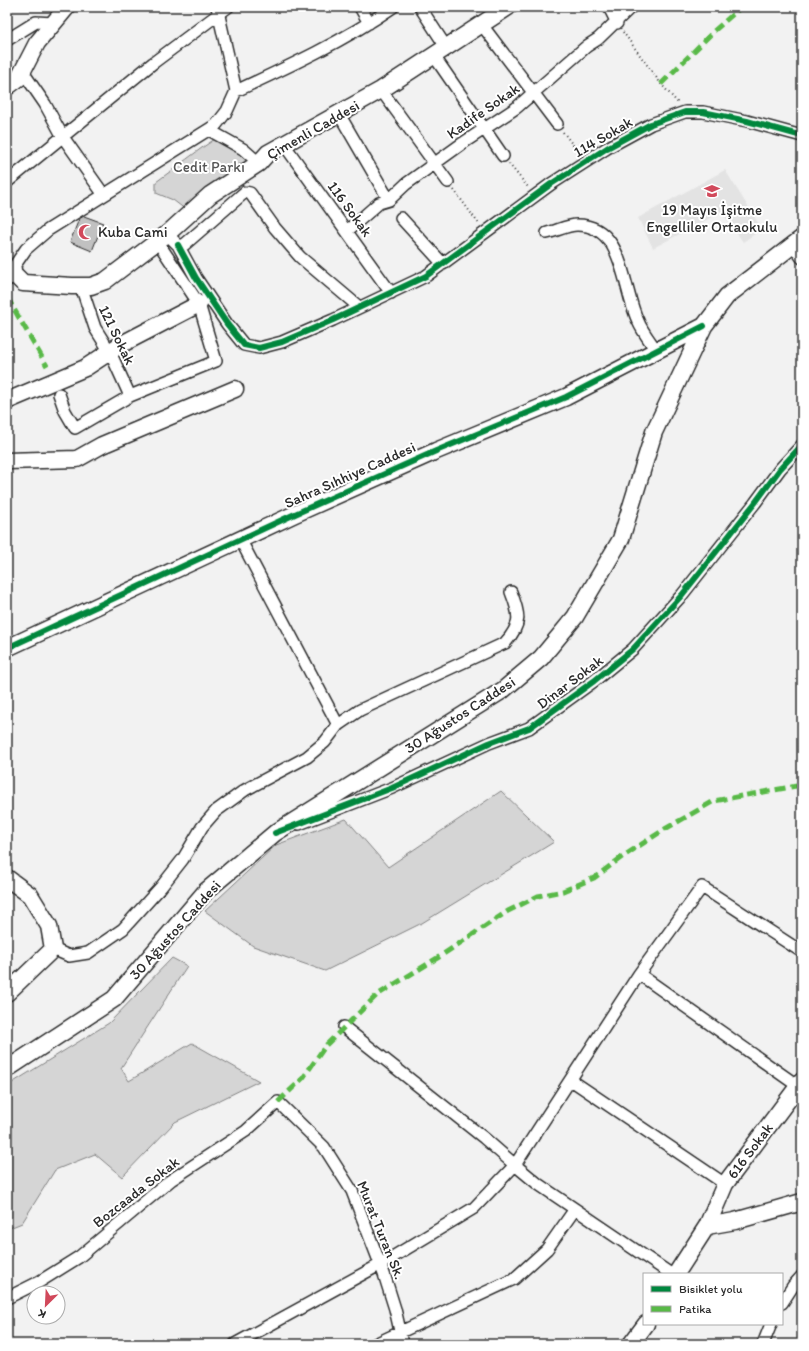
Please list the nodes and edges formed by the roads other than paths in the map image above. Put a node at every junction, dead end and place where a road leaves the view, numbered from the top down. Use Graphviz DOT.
graph roads {
  1 [pos="67,7"];
  2 [pos="360,7"];
  3 [pos="393,7"];
  4 [pos="420,7"];
  5 [pos="508,7"];
  6 [pos="610,7"];
  7 [pos="631,7"];
  8 [pos="221,9"];
  9 [pos="53,23"];
  10 [pos="369,23"];
  11 [pos="617,23"];
  12 [pos="482,25"];
  13 [pos="7,40"];
  14 [pos="440,52"];
  15 [pos="23,72"];
  16 [pos="7,87"];
  17 [pos="381,90"];
  18 [pos="236,91"];
  19 [pos="533,93"];
  20 [pos="339,114"];
  21 [pos="557,124"];
  22 [pos="483,128"];
  23 [pos="210,130"];
  24 [pos="802,136"];
  25 [pos="64,138"];
  26 [pos="283,144"];
  27 [pos="503,156"];
  28 [pos="259,163"];
  29 [pos="435,164"];
  30 [pos="7,182"];
  31 [pos="448,182"];
  32 [pos="104,195"];
  33 [pos="389,200"];
  34 [pos="401,218"];
  35 [pos="347,231"];
  36 [pos="548,233"];
  37 [pos="162,237"];
  38 [pos="797,241"];
  39 [pos="178,246"];
  40 [pos="802,258"];
  41 [pos="443,264"];
  42 [pos="11,278"];
  43 [pos="81,286"];
  44 [pos="391,293"];
  45 [pos="199,304"];
  46 [pos="359,307"];
  47 [pos="704,326"];
  48 [pos="656,350"];
  49 [pos="110,352"];
  50 [pos="235,389"];
  51 [pos="59,394"];
  52 [pos="130,396"];
  53 [pos="7,401"];
  54 [pos="802,445"];
  55 [pos="7,461"];
  56 [pos="240,539"];
  57 [pos="510,592"];
  58 [pos="7,648"];
  59 [pos="338,725"];
  60 [pos="275,833"];
  61 [pos="7,878"];
  62 [pos="53,949"];
  63 [pos="802,952"];
  64 [pos="639,974"];
  65 [pos="7,993"];
  66 [pos="344,1027"];
  67 [pos="7,1069"];
  68 [pos="571,1080"];
  69 [pos="800,1083"];
  70 [pos="278,1102"];
  71 [pos="515,1165"];
  72 [pos="725,1184"];
  73 [pos="802,1202"];
  74 [pos="575,1209"];
  75 [pos="707,1226"];
  76 [pos="381,1264"];
  77 [pos="670,1273"];
  78 [pos="677,1273"];
  79 [pos="802,1276"];
  80 [pos="7,1298"];
  81 [pos="783,1301"];
  82 [pos="645,1325"];
  83 [pos="770,1325"];
  84 [pos="401,1339"];
  85 [pos="235,1344"];
  86 [pos="375,1344"];
  87 [pos="630,1344"];
  88 [pos="763,1344"];
  1 -- 9 [label="street"];
  2 -- 10 [label="street"];
  3 -- 10 [label="street"];
  4 -- 14 [label="street"];
  5 -- 12 [label="street, Çimenli Caddesi"];
  6 -- 11 [label="street"];
  7 -- 11 [label="street, Kadife Sokak"];
  8 -- 18 [label="street"];
  8 -- 25 [label="street"];
  9 -- 13 [label="street"];
  9 -- 15 [label="street"];
  10 -- 18 [label="street"];
  11 -- 19 [label="street, Kadife Sokak"];
  12 -- 14 [label="street, Çimenli Caddesi"];
  12 -- 19 [label="street"];
  14 -- 17 [label="street, Çimenli Caddesi"];
  14 -- 22 [label="street"];
  15 -- 16 [label="street"];
  15 -- 25 [label="street"];
  17 -- 20 [label="street, Çimenli Caddesi"];
  17 -- 29 [label="street"];
  18 -- 23 [label="street"];
  19 -- 21 [label="street"];
  19 -- 22 [label="street, Kadife Sokak"];
  20 -- 26 [label="street, Çimenli Caddesi"];
  20 -- 33 [label="street"];
  22 -- 27 [label="street"];
  22 -- 29 [label="street, Kadife Sokak"];
  23 -- 28 [label="street"];
  23 -- 32 [label="street"];
  24 -- 41 [label="street, 114 Sokak"];
  25 -- 30 [label="street"];
  25 -- 32 [label="street"];
  26 -- 28 [label="street, Çimenli Caddesi"];
  26 -- 35 [label="street, 116 Sokak"];
  28 -- 37 [label="street, Çimenli Caddesi"];
  29 -- 31 [label="street"];
  29 -- 33 [label="street, Kadife Sokak"];
  32 -- 42 [label="street"];
  33 -- 35 [label="street, Kadife Sokak"];
  34 -- 41 [label="street"];
  35 -- 44 [label="street, 116 Sokak"];
  36 -- 48 [label="street"];
  37 -- 39 [label="street, 114 Sokak"];
  37 -- 43 [label="street, Çimenli Caddesi"];
  37 -- 45 [label="street"];
  38 -- 40 [label="street"];
  38 -- 47 [label="street, 30 Ağustos Caddesi"];
  39 -- 46 [label="street, 114 Sokak"];
  39 -- 46 [label="street"];
  41 -- 44 [label="street, 114 Sokak"];
  42 -- 43 [label="street, Çimenli Caddesi"];
  43 -- 49 [label="street, 121 Sokak"];
  44 -- 46 [label="street, 114 Sokak"];
  45 -- 49 [label="street"];
  45 -- 52 [label="street"];
  47 -- 48 [label="street, Sahra Sıhhiye Caddesi"];
  47 -- 60 [label="street, 30 Ağustos Caddesi"];
  48 -- 56 [label="street, Sahra Sıhhiye Caddesi"];
  49 -- 52 [label="street, 121 Sokak"];
  49 -- 53 [label="street"];
  50 -- 55 [label="street"];
  51 -- 52 [label="street"];
  54 -- 60 [label="street, Dinar Sokak"];
  56 -- 58 [label="street, Sahra Sıhhiye Caddesi"];
  56 -- 59 [label="street"];
  57 -- 59 [label="street"];
  59 -- 62 [label="street"];
  60 -- 67 [label="street, 30 Ağustos Caddesi"];
  61 -- 62 [label="street"];
  62 -- 65 [label="street"];
  63 -- 64 [label="street"];
  64 -- 68 [label="street"];
  64 -- 69 [label="street"];
  66 -- 71 [label="street"];
  68 -- 71 [label="street"];
  68 -- 72 [label="street"];
  69 -- 72 [label="street, 616 Sokak"];
  70 -- 76 [label="street, Murat Turan Sk."];
  70 -- 80 [label="street, Bozcaada Sokak"];
  71 -- 74 [label="street"];
  71 -- 76 [label="street"];
  72 -- 75 [label="street, 616 Sokak"];
  73 -- 75 [label="street"];
  74 -- 77 [label="street"];
  74 -- 84 [label="street"];
  75 -- 78 [label="street, 616 Sokak"];
  76 -- 84 [label="street, Murat Turan Sk."];
  76 -- 85 [label="street"];
  79 -- 81 [label="street"];
  82 -- 87 [label="street"];
  83 -- 88 [label="street"];
  84 -- 86 [label="street"];
}
